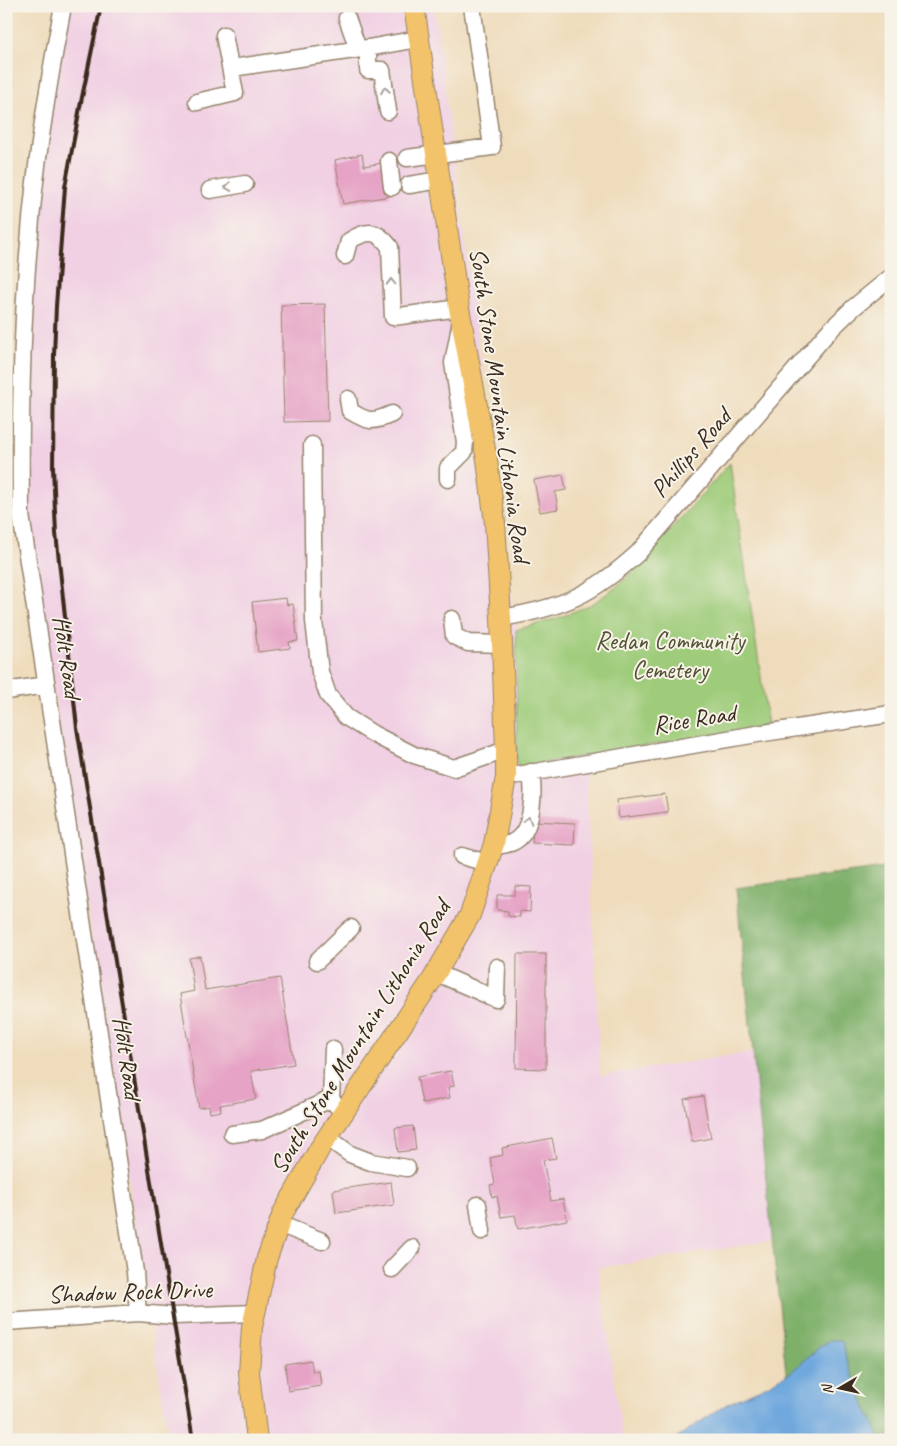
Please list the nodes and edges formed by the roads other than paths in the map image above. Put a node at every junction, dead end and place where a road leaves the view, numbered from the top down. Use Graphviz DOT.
graph roads {
  1 [pos="63,6"];
  2 [pos="414,6"];
  3 [pos="472,6"];
  4 [pos="348,18"];
  5 [pos="224,35"];
  6 [pos="418,38"];
  7 [pos="363,48"];
  8 [pos="232,68"];
  9 [pos="197,102"];
  10 [pos="388,111"];
  11 [pos="436,154"];
  12 [pos="407,158"];
  13 [pos="389,161"];
  14 [pos="440,180"];
  15 [pos="246,184"];
  16 [pos="210,190"];
  17 [pos="345,256"];
  18 [pos="891,277"];
  19 [pos="460,314"];
  20 [pos="348,399"];
  21 [pos="392,414"];
  22 [pos="312,445"];
  23 [pos="13,460"];
  24 [pos="448,479"];
  25 [pos="501,618"];
  26 [pos="452,619"];
  27 [pos="502,644"];
  28 [pos="46,685"];
  29 [pos="6,692"];
  30 [pos="891,714"];
  31 [pos="506,750"];
  32 [pos="531,772"];
  33 [pos="506,777"];
  34 [pos="490,855"];
  35 [pos="462,856"];
  36 [pos="351,928"];
  37 [pos="317,961"];
  38 [pos="497,967"];
  39 [pos="437,973"];
  40 [pos="333,1050"];
  41 [pos="337,1106"];
  42 [pos="232,1134"];
  43 [pos="327,1137"];
  44 [pos="407,1168"];
  45 [pos="478,1206"];
  46 [pos="279,1224"];
  47 [pos="482,1231"];
  48 [pos="322,1242"];
  49 [pos="412,1248"];
  50 [pos="392,1269"];
  51 [pos="138,1313"];
  52 [pos="255,1313"];
  53 [pos="6,1322"];
  54 [pos="257,1440"];
  1 -- 23 [label="street, Holt Road"];
  2 -- 6 [label="main road, South Stone Mountain Lithonia Road"];
  3 -- 11 [label="street"];
  4 -- 7 [label="street"];
  5 -- 8 [label="street"];
  6 -- 7 [label="street"];
  6 -- 11 [label="main road, South Stone Mountain Lithonia Road"];
  7 -- 8 [label="street"];
  10 -- 7 [label="street, one-way"];
  8 -- 9 [label="street"];
  11 -- 12 [label="street"];
  11 -- 14 [label="main road, South Stone Mountain Lithonia Road"];
  13 -- 14 [label="street"];
  14 -- 19 [label="main road, South Stone Mountain Lithonia Road"];
  15 -- 16 [label="street, one-way"];
  19 -- 17 [label="street, one-way"];
  18 -- 25 [label="street, Phillips Road"];
  19 -- 24 [label="street"];
  19 -- 25 [label="main road, South Stone Mountain Lithonia Road"];
  20 -- 21 [label="street"];
  22 -- 31 [label="street"];
  23 -- 28 [label="street, Holt Road"];
  25 -- 27 [label="main road, South Stone Mountain Lithonia Road"];
  26 -- 27 [label="street"];
  27 -- 31 [label="main road, South Stone Mountain Lithonia Road"];
  28 -- 29 [label="street"];
  28 -- 51 [label="street, Holt Road"];
  30 -- 32 [label="street, Rice Road"];
  31 -- 33 [label="main road, South Stone Mountain Lithonia Road"];
  32 -- 33 [label="street, Rice Road"];
  34 -- 32 [label="street, one-way"];
  33 -- 34 [label="main road, South Stone Mountain Lithonia Road"];
  34 -- 35 [label="street"];
  34 -- 39 [label="main road, South Stone Mountain Lithonia Road"];
  36 -- 37 [label="street"];
  38 -- 39 [label="street"];
  39 -- 41 [label="main road, South Stone Mountain Lithonia Road"];
  40 -- 41 [label="street"];
  41 -- 42 [label="street"];
  41 -- 43 [label="main road, South Stone Mountain Lithonia Road"];
  43 -- 44 [label="street"];
  43 -- 46 [label="main road, South Stone Mountain Lithonia Road"];
  45 -- 47 [label="street"];
  46 -- 48 [label="street"];
  46 -- 52 [label="main road, South Stone Mountain Lithonia Road"];
  49 -- 50 [label="street"];
  51 -- 52 [label="street, Shadow Rock Drive"];
  51 -- 53 [label="street, Shadow Rock Drive"];
  52 -- 54 [label="main road, South Stone Mountain Lithonia Road"];
}
